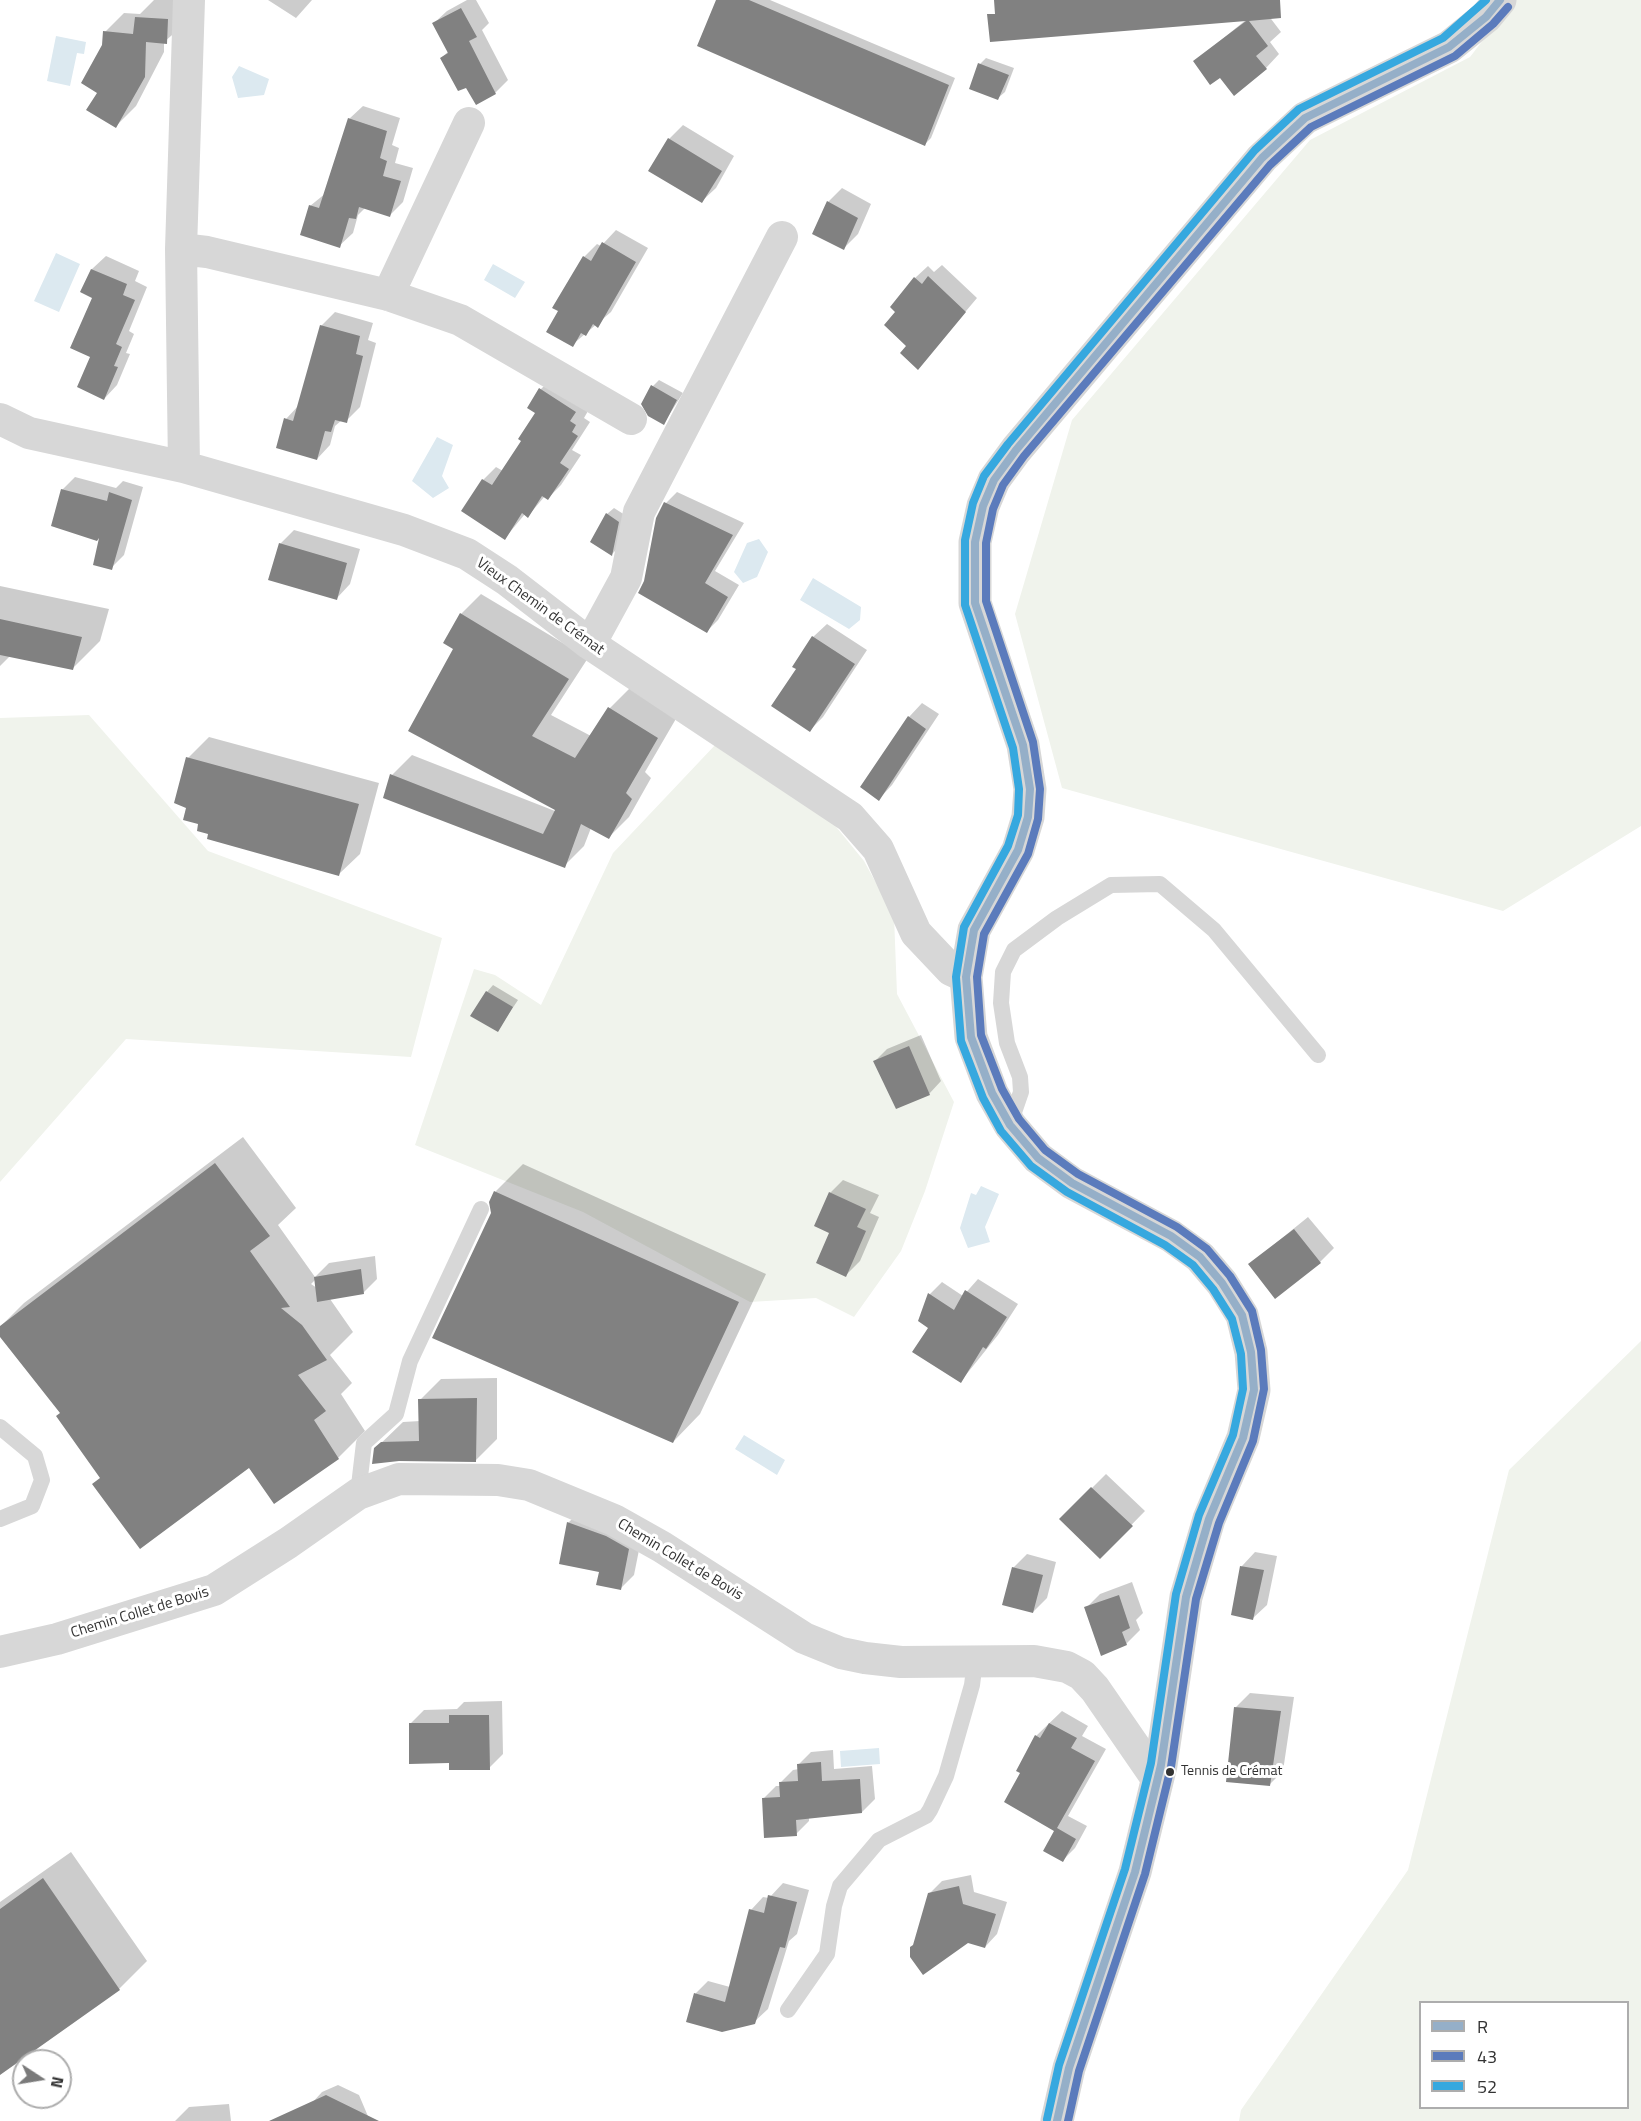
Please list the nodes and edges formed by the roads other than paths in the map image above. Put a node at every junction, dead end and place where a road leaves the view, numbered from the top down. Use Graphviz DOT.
graph roads {
  1 [pos="189,0"];
  2 [pos="1500,0"];
  3 [pos="469,123"];
  4 [pos="782,237"];
  5 [pos="181,249"];
  6 [pos="388,295"];
  7 [pos="0,419"];
  8 [pos="631,419"];
  9 [pos="184,467"];
  10 [pos="590,644"];
  11 [pos="966,977"];
  12 [pos="1318,1055"];
  13 [pos="1010,1125"];
  14 [pos="481,1209"];
  15 [pos="0,1427"];
  16 [pos="358,1494"];
  17 [pos="0,1519"];
  18 [pos="0,1652"];
  19 [pos="975,1660"];
  20 [pos="1157,1779"];
  21 [pos="788,2010"];
  22 [pos="1057,2121"];
  1 -- 5 [label="street"];
  2 -- 11 [label="street"];
  3 -- 6 [label="street"];
  4 -- 10 [label="street"];
  5 -- 6 [label="street"];
  5 -- 9 [label="street"];
  6 -- 8 [label="street"];
  7 -- 9 [label="street, Vieux Chemin de Crémat"];
  9 -- 10 [label="street, Vieux Chemin de Crémat"];
  10 -- 11 [label="street, Vieux Chemin de Crémat"];
  11 -- 13 [label="street"];
  12 -- 13 [label="lane"];
  13 -- 20 [label="street"];
  14 -- 16 [label="lane"];
  15 -- 17 [label="lane"];
  16 -- 18 [label="street, Chemin Collet de Bovis"];
  16 -- 19 [label="street, Chemin Collet de Bovis"];
  19 -- 20 [label="street, Chemin Collet de Bovis"];
  19 -- 21 [label="lane"];
  20 -- 22 [label="street"];
}
